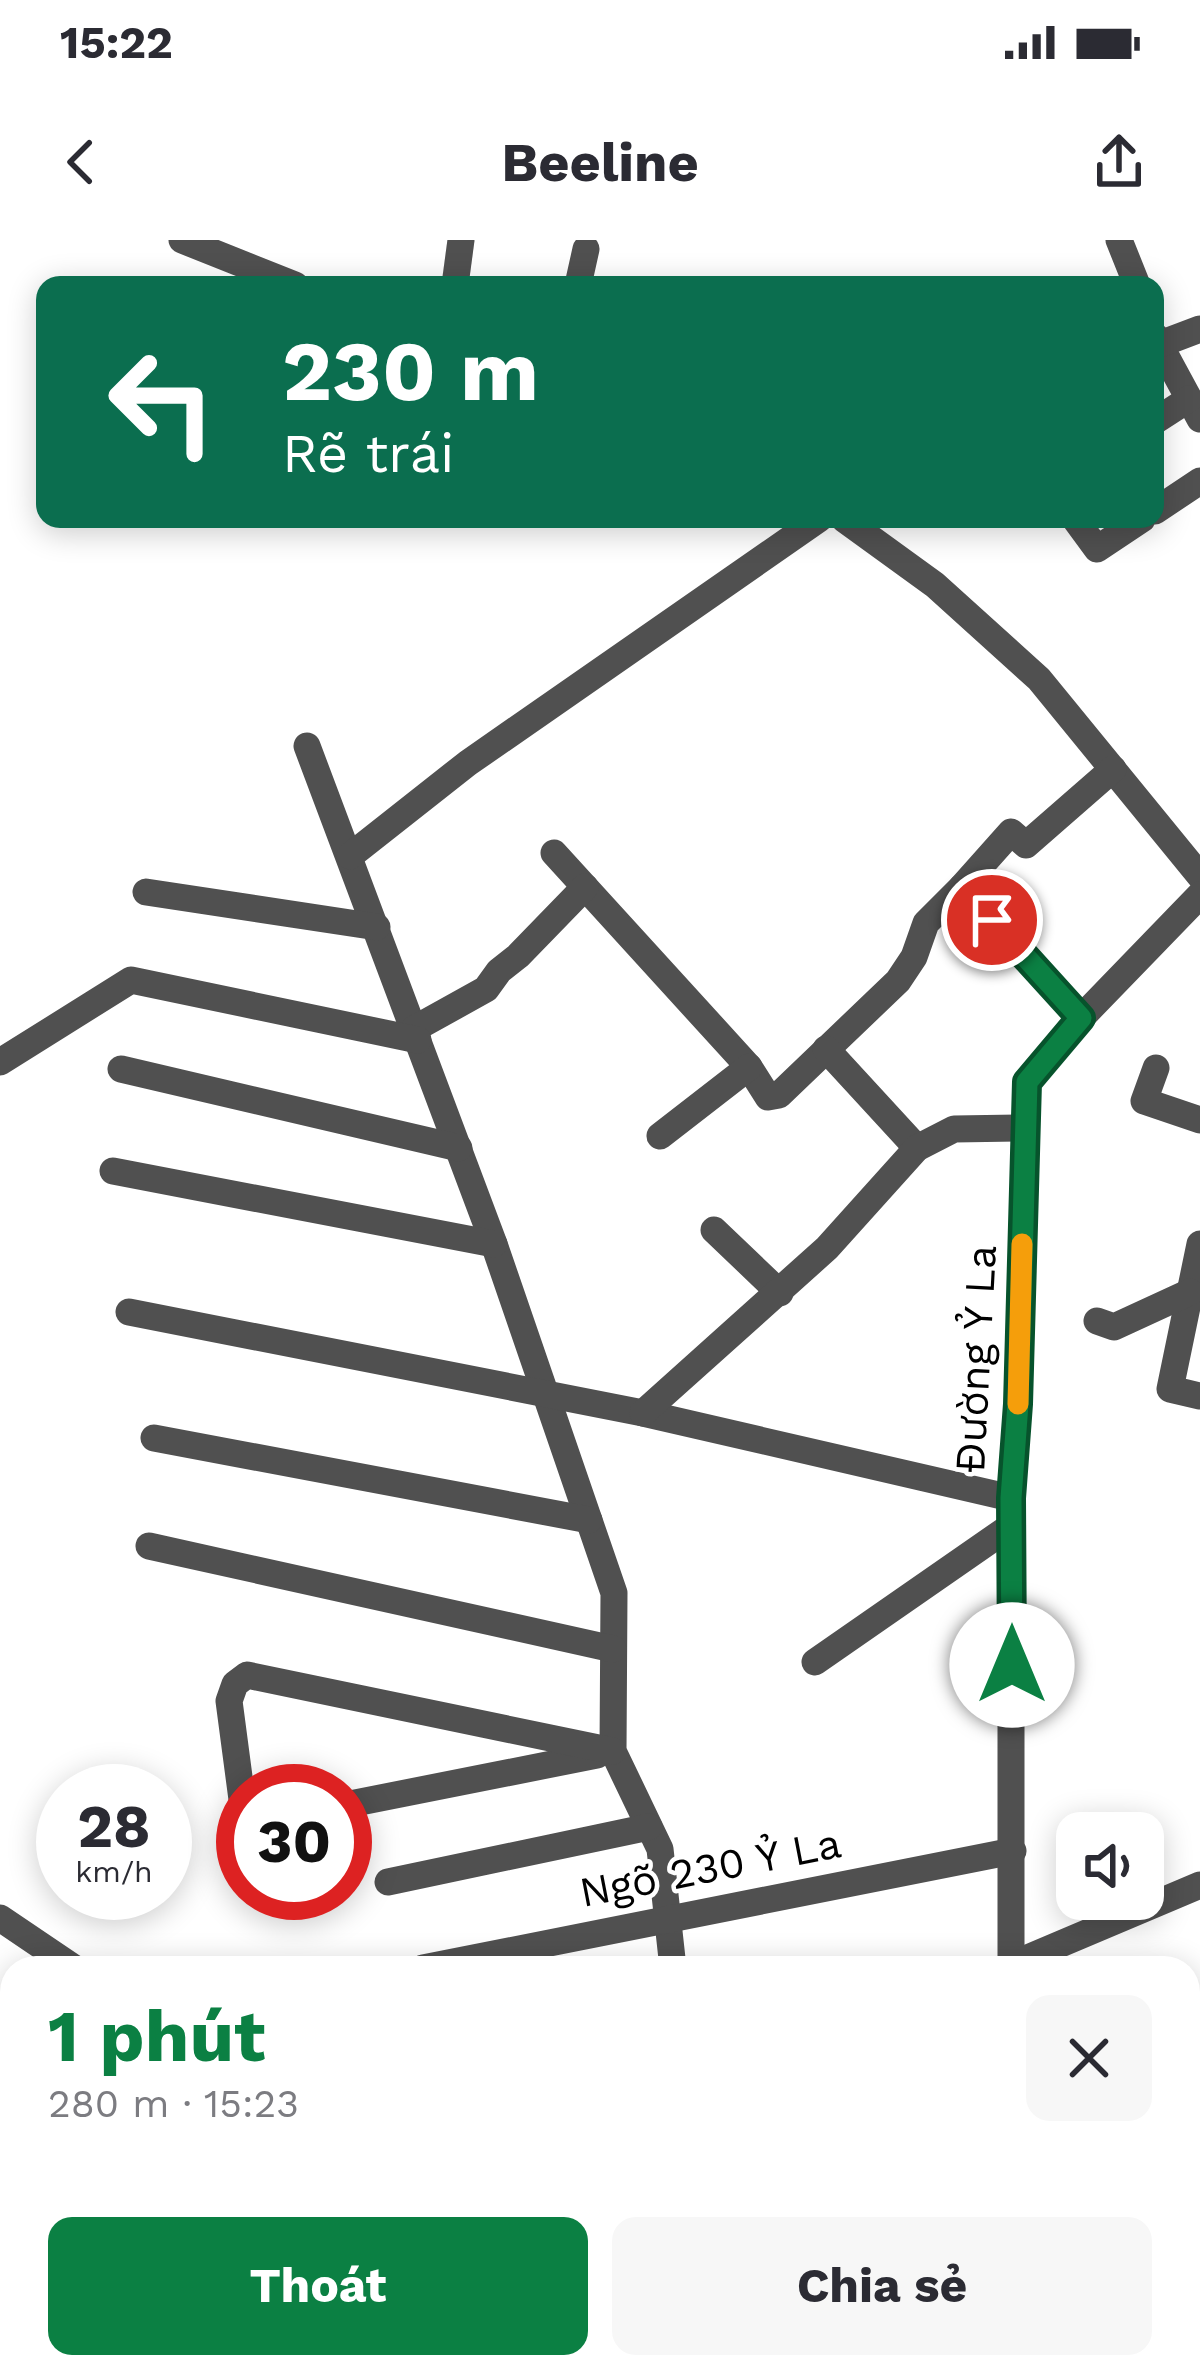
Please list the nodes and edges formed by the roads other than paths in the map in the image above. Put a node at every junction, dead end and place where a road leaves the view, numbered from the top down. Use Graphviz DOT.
graph roads {
  1 [pos="182,240"];
  2 [pos="461,240"];
  3 [pos="1119,240"];
  4 [pos="586,249"];
  5 [pos="272,276"];
  6 [pos="456,276"];
  7 [pos="580,276"];
  8 [pos="1133,276"];
  9 [pos="1200,329"];
  10 [pos="1164,340"];
  11 [pos="1164,356"];
  12 [pos="1194,409"];
  13 [pos="1164,419"];
  14 [pos="1200,481"];
  15 [pos="1164,505"];
  16 [pos="806,528"];
  17 [pos="868,528"];
  18 [pos="1082,528"];
  19 [pos="1128,528"];
  20 [pos="307,746"];
  21 [pos="1113,769"];
  22 [pos="554,853"];
  23 [pos="350,856"];
  24 [pos="1200,876"];
  25 [pos="585,886"];
  26 [pos="962,887"];
  27 [pos="146,892"];
  28 [pos="1200,895"];
  29 [pos="377,927"];
  30 [pos="1081,1018"];
  31 [pos="416,1035"];
  32 [pos="826,1049"];
  33 [pos="0,1062"];
  34 [pos="749,1067"];
  35 [pos="1156,1068"];
  36 [pos="121,1069"];
  37 [pos="1200,1120"];
  38 [pos="1026,1128"];
  39 [pos="660,1136"];
  40 [pos="458,1148"];
  41 [pos="917,1148"];
  42 [pos="112,1171"];
  43 [pos="714,1230"];
  44 [pos="494,1244"];
  45 [pos="1200,1244"];
  46 [pos="1190,1292"];
  47 [pos="780,1293"];
  48 [pos="129,1312"];
  49 [pos="1097,1321"];
  50 [pos="545,1392"];
  51 [pos="1200,1396"];
  52 [pos="643,1413"];
  53 [pos="154,1438"];
  54 [pos="1011,1512"];
  55 [pos="589,1520"];
  56 [pos="149,1546"];
  57 [pos="614,1649"];
  58 [pos="815,1662"];
  59 [pos="613,1751"];
  60 [pos="237,1764"];
  61 [pos="372,1800"];
  62 [pos="649,1827"];
  63 [pos="1013,1851"];
  64 [pos="388,1882"];
  65 [pos="1200,1885"];
  66 [pos="668,1917"];
  67 [pos="0,1918"];
  68 [pos="56,1956"];
  69 [pos="481,1956"];
  70 [pos="673,1956"];
  71 [pos="1008,1956"];
  72 [pos="1034,1956"];
  1 -- 5 [label="street"];
  2 -- 6 [label="street"];
  3 -- 8 [label="street"];
  4 -- 7 [label="street"];
  9 -- 10 [label="street"];
  11 -- 12 [label="street"];
  12 -- 13 [label="street"];
  14 -- 15 [label="street"];
  16 -- 23 [label="street"];
  17 -- 21 [label="street"];
  18 -- 19 [label="street"];
  20 -- 23 [label="street"];
  21 -- 24 [label="street"];
  21 -- 26 [label="street"];
  22 -- 25 [label="street"];
  23 -- 29 [label="street"];
  25 -- 31 [label="street"];
  25 -- 34 [label="street"];
  26 -- 30 [label="street"];
  26 -- 32 [label="street"];
  27 -- 29 [label="street"];
  28 -- 30 [label="street, Đường Ỷ La"];
  29 -- 31 [label="street"];
  30 -- 38 [label="street, Đường Ỷ La"];
  31 -- 33 [label="street"];
  31 -- 40 [label="street"];
  32 -- 34 [label="street"];
  32 -- 41 [label="street"];
  34 -- 39 [label="street"];
  35 -- 37 [label="street"];
  36 -- 40 [label="street"];
  38 -- 41 [label="street"];
  38 -- 54 [label="street, Đường Ỷ La"];
  40 -- 44 [label="street"];
  41 -- 47 [label="street"];
  42 -- 44 [label="street"];
  43 -- 47 [label="street"];
  44 -- 50 [label="street"];
  45 -- 46 [label="street"];
  46 -- 49 [label="street"];
  46 -- 51 [label="street"];
  47 -- 52 [label="street"];
  48 -- 50 [label="street"];
  50 -- 52 [label="street"];
  50 -- 55 [label="street"];
  52 -- 54 [label="street"];
  53 -- 55 [label="street"];
  54 -- 58 [label="street"];
  54 -- 63 [label="street, Đường Ỷ La"];
  55 -- 57 [label="street"];
  56 -- 57 [label="street"];
  57 -- 59 [label="street"];
  59 -- 60 [label="street"];
  59 -- 61 [label="street"];
  59 -- 62 [label="street"];
  62 -- 64 [label="street"];
  62 -- 66 [label="street"];
  63 -- 66 [label="street, Ngõ 230 Ỷ La"];
  63 -- 71 [label="street, Đường Ỷ La"];
  65 -- 72 [label="street"];
  66 -- 69 [label="street, Ngõ 230 Ỷ La"];
  66 -- 70 [label="street"];
  67 -- 68 [label="street"];
}
